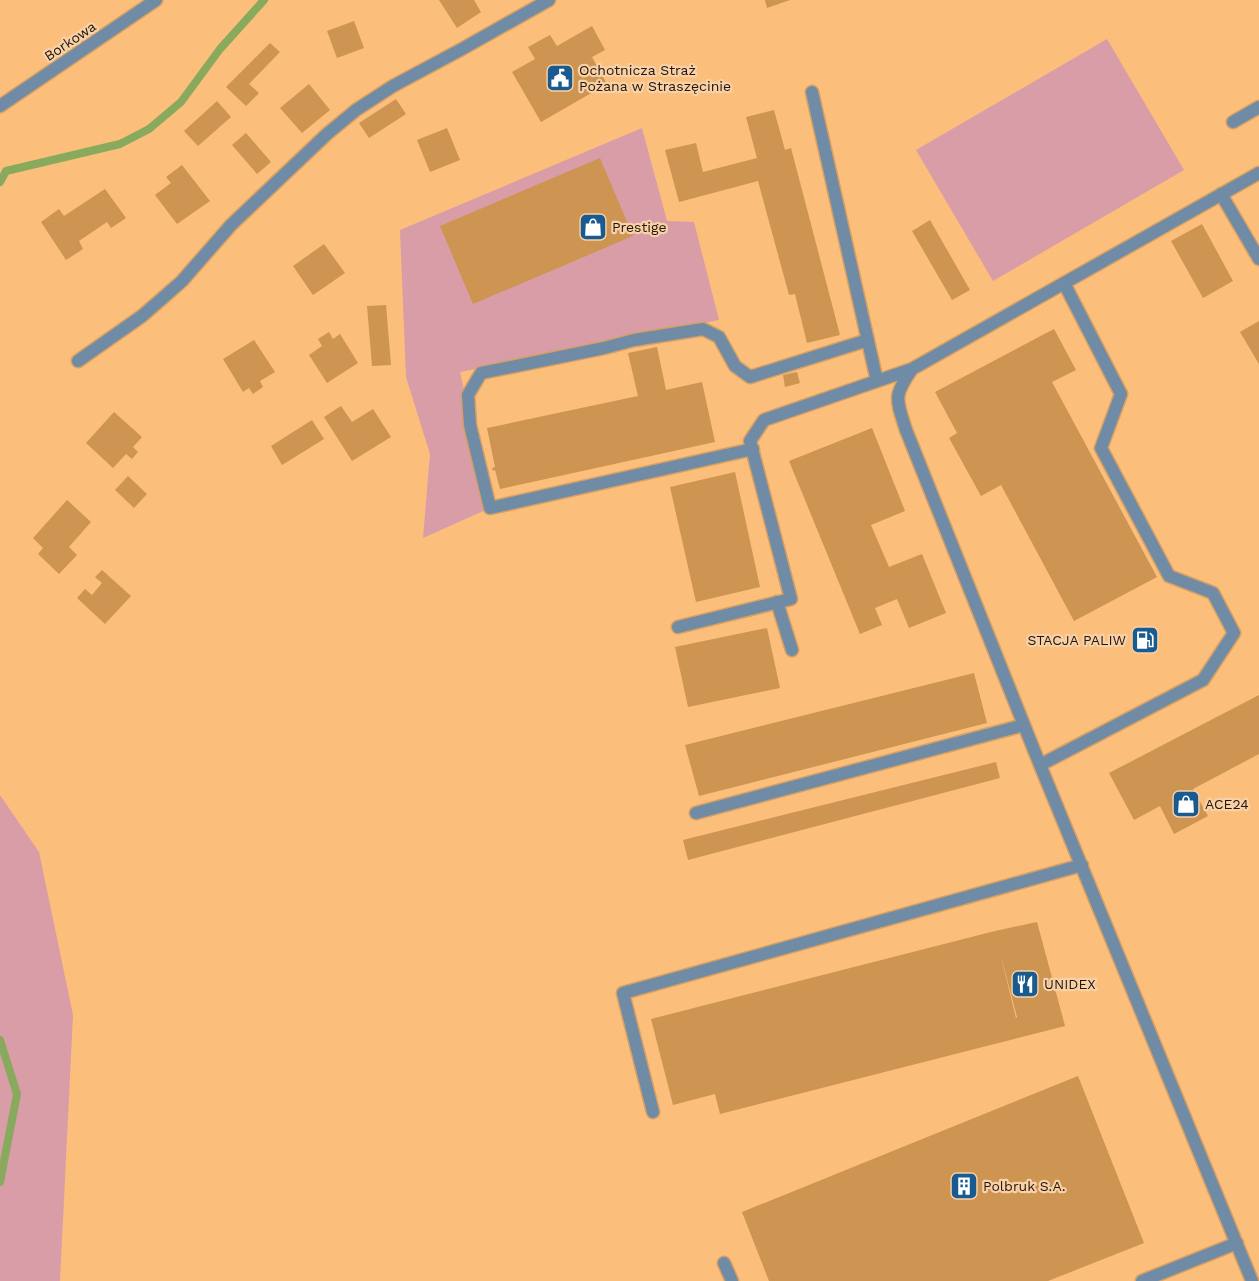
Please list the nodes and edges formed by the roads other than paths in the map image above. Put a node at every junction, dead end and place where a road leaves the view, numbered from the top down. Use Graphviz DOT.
graph roads {
  1 [pos="156,0"];
  2 [pos="549,0"];
  3 [pos="812,92"];
  4 [pos="0,106"];
  5 [pos="1259,107"];
  6 [pos="1233,122"];
  7 [pos="1259,173"];
  8 [pos="1221,194"];
  9 [pos="1259,260"];
  10 [pos="1064,283"];
  11 [pos="868,340"];
  12 [pos="78,361"];
  13 [pos="912,369"];
  14 [pos="877,381"];
  15 [pos="753,449"];
  16 [pos="777,602"];
  17 [pos="678,627"];
  18 [pos="792,650"];
  19 [pos="1024,726"];
  20 [pos="1040,765"];
  21 [pos="696,813"];
  22 [pos="1082,865"];
  23 [pos="653,1112"];
  24 [pos="1237,1244"];
  25 [pos="724,1264"];
  26 [pos="732,1281"];
  27 [pos="1142,1281"];
  28 [pos="1252,1281"];
  1 -- 4 [label="street, Borkowa"];
  2 -- 12 [label="street"];
  3 -- 11 [label="street"];
  5 -- 6 [label="street"];
  7 -- 8 [label="street"];
  8 -- 9 [label="street"];
  8 -- 10 [label="street"];
  10 -- 13 [label="street"];
  10 -- 20 [label="street"];
  11 -- 14 [label="street"];
  11 -- 15 [label="street"];
  13 -- 14 [label="street"];
  13 -- 19 [label="street"];
  14 -- 15 [label="street"];
  15 -- 16 [label="street"];
  16 -- 17 [label="street"];
  16 -- 18 [label="street"];
  19 -- 20 [label="street"];
  19 -- 21 [label="street"];
  20 -- 22 [label="street"];
  22 -- 23 [label="street"];
  22 -- 24 [label="street"];
  24 -- 27 [label="street"];
  24 -- 28 [label="street"];
  25 -- 26 [label="street"];
}
